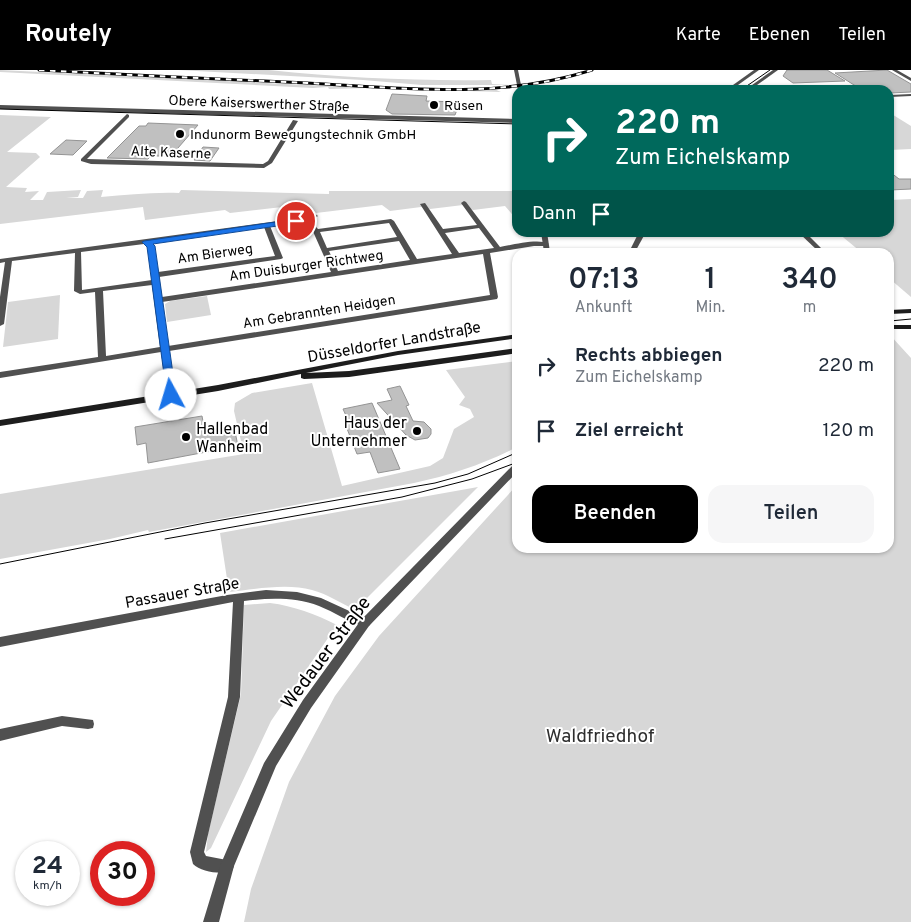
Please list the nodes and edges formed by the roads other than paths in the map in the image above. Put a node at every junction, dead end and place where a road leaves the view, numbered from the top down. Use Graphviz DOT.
graph roads {
  1 [pos="516,70"];
  2 [pos="757,70"];
  3 [pos="776,70"];
  4 [pos="894,70"];
  5 [pos="911,80"];
  6 [pos="519,85"];
  7 [pos="735,85"];
  8 [pos="754,85"];
  9 [pos="911,95"];
  10 [pos="894,96"];
  11 [pos="0,107"];
  12 [pos="0,113"];
  13 [pos="126,116"];
  14 [pos="295,121"];
  15 [pos="512,122"];
  16 [pos="512,127"];
  17 [pos="464,203"];
  18 [pos="423,204"];
  19 [pos="266,225"];
  20 [pos="481,226"];
  21 [pos="441,231"];
  22 [pos="316,232"];
  23 [pos="640,237"];
  24 [pos="806,237"];
  25 [pos="402,239"];
  26 [pos="146,242"];
  27 [pos="634,248"];
  28 [pos="817,248"];
  29 [pos="512,249"];
  30 [pos="324,250"];
  31 [pos="499,250"];
  32 [pos="78,251"];
  33 [pos="486,251"];
  34 [pos="457,256"];
  35 [pos="9,260"];
  36 [pos="0,261"];
  37 [pos="415,262"];
  38 [pos="335,274"];
  39 [pos="3,278"];
  40 [pos="156,279"];
  41 [pos="99,290"];
  42 [pos="158,300"];
  43 [pos="1,311"];
  44 [pos="911,311"];
  45 [pos="894,312"];
  46 [pos="0,324"];
  47 [pos="894,327"];
  48 [pos="911,327"];
  49 [pos="512,337"];
  50 [pos="165,349"];
  51 [pos="512,351"];
  52 [pos="102,359"];
  53 [pos="0,375"];
  54 [pos="275,378"];
  55 [pos="171,395"];
  56 [pos="0,423"];
  57 [pos="512,471"];
  58 [pos="239,597"];
  59 [pos="365,624"];
  60 [pos="0,642"];
  61 [pos="88,724"];
  62 [pos="0,735"];
  63 [pos="227,866"];
  64 [pos="211,922"];
  1 -- 6 [label="street"];
  2 -- 7 [label="street"];
  3 -- 8 [label="street"];
  4 -- 5 [label="street"];
  9 -- 10 [label="street"];
  11 -- 15 [label="street, Obere Kaiserswerther Straße"];
  12 -- 13 [label="street, Obere Kaiserswerther Straße"];
  13 -- 14 [label="street, Obere Kaiserswerther Straße"];
  13 -- 14 [label="street, Alte Kaserne"];
  14 -- 16 [label="street, Obere Kaiserswerther Straße"];
  17 -- 20 [label="street"];
  18 -- 21 [label="street"];
  19 -- 22 [label="street"];
  19 -- 26 [label="street"];
  19 -- 40 [label="street, Am Bierweg"];
  20 -- 21 [label="street"];
  20 -- 31 [label="street"];
  21 -- 34 [label="street"];
  22 -- 25 [label="street"];
  22 -- 30 [label="street"];
  23 -- 27 [label="street"];
  24 -- 28 [label="street"];
  25 -- 30 [label="street"];
  25 -- 37 [label="street"];
  26 -- 32 [label="street"];
  26 -- 40 [label="street"];
  29 -- 31 [label="street, Am Duisburger Richtweg"];
  30 -- 38 [label="street"];
  31 -- 33 [label="street, Am Duisburger Richtweg"];
  32 -- 35 [label="street"];
  32 -- 41 [label="street, Am Bierweg"];
  33 -- 34 [label="street, Am Duisburger Richtweg"];
  33 -- 50 [label="street, Am Gebrannten Heidgen"];
  34 -- 37 [label="street, Am Duisburger Richtweg"];
  35 -- 36 [label="street"];
  35 -- 39 [label="street"];
  37 -- 38 [label="street, Am Duisburger Richtweg"];
  38 -- 42 [label="street, Am Duisburger Richtweg"];
  39 -- 43 [label="street"];
  40 -- 41 [label="street, Am Bierweg"];
  40 -- 42 [label="street"];
  41 -- 52 [label="street"];
  42 -- 50 [label="street"];
  43 -- 46 [label="street"];
  44 -- 45 [label="main road"];
  47 -- 48 [label="main road"];
  49 -- 54 [label="main road, Düsseldorfer Landstraße"];
  50 -- 52 [label="street, Am Gebrannten Heidgen"];
  50 -- 55 [label="street"];
  51 -- 54 [label="main road, Düsseldorfer Landstraße"];
  52 -- 53 [label="street, Am Gebrannten Heidgen"];
  54 -- 55 [label="main road, Düsseldorfer Landstraße"];
  55 -- 56 [label="main road, Düsseldorfer Landstraße"];
  57 -- 59 [label="street, Wedauer Straße"];
  58 -- 59 [label="street, Passauer Straße"];
  58 -- 60 [label="street, Passauer Straße"];
  58 -- 63 [label="street"];
  59 -- 63 [label="street, Wedauer Straße"];
  61 -- 62 [label="street"];
  63 -- 64 [label="street, Wedauer Straße"];
}
